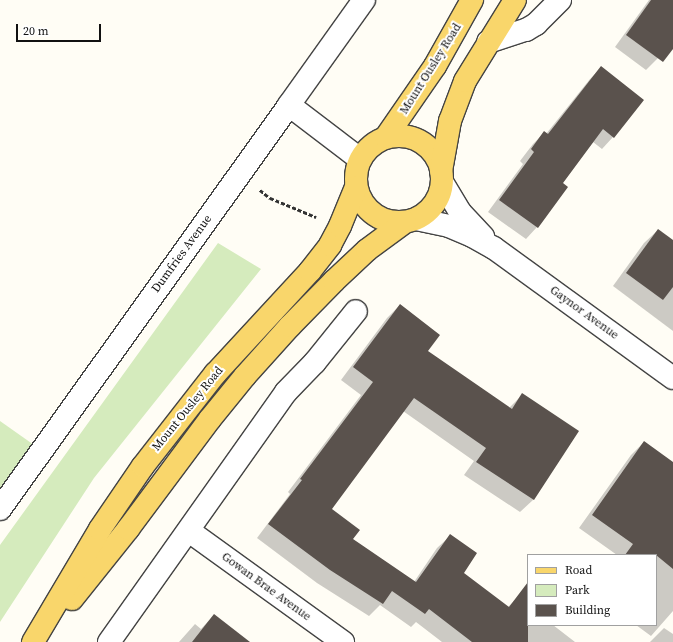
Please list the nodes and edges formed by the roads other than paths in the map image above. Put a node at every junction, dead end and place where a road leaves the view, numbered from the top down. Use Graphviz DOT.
graph roads {
  1 [pos="364,0"];
  2 [pos="472,0"];
  3 [pos="514,0"];
  4 [pos="560,0"];
  5 [pos="488,42"];
  6 [pos="289,105"];
  7 [pos="386,137"];
  8 [pos="360,159"];
  9 [pos="442,177"];
  10 [pos="356,187"];
  11 [pos="410,220"];
  12 [pos="494,248"];
  13 [pos="356,311"];
  14 [pos="673,378"];
  15 [pos="0,509"];
  16 [pos="189,531"];
  17 [pos="33,642"];
  18 [pos="37,642"];
  19 [pos="109,642"];
  20 [pos="343,642"];
  1 -- 6 [label="street, Dumfries Avenue"];
  2 -- 7 [label="main road, Mount Ousley Road"];
  3 -- 5 [label="main road"];
  4 -- 5 [label="street"];
  5 -- 9 [label="main road"];
  6 -- 8 [label="street"];
  6 -- 15 [label="street, Dumfries Avenue"];
  7 -- 8 [label="main road"];
  7 -- 9 [label="main road"];
  8 -- 10 [label="main road"];
  9 -- 11 [label="main road"];
  9 -- 12 [label="street, Gaynor Avenue"];
  10 -- 11 [label="main road"];
  10 -- 17 [label="main road, Mount Ousley Road"];
  11 -- 12 [label="street, Gaynor Avenue"];
  11 -- 18 [label="main road, Mount Ousley Road"];
  12 -- 14 [label="street, Gaynor Avenue"];
  13 -- 16 [label="street"];
  16 -- 19 [label="street"];
  16 -- 20 [label="street, Gowan Brae Avenue"];
}
